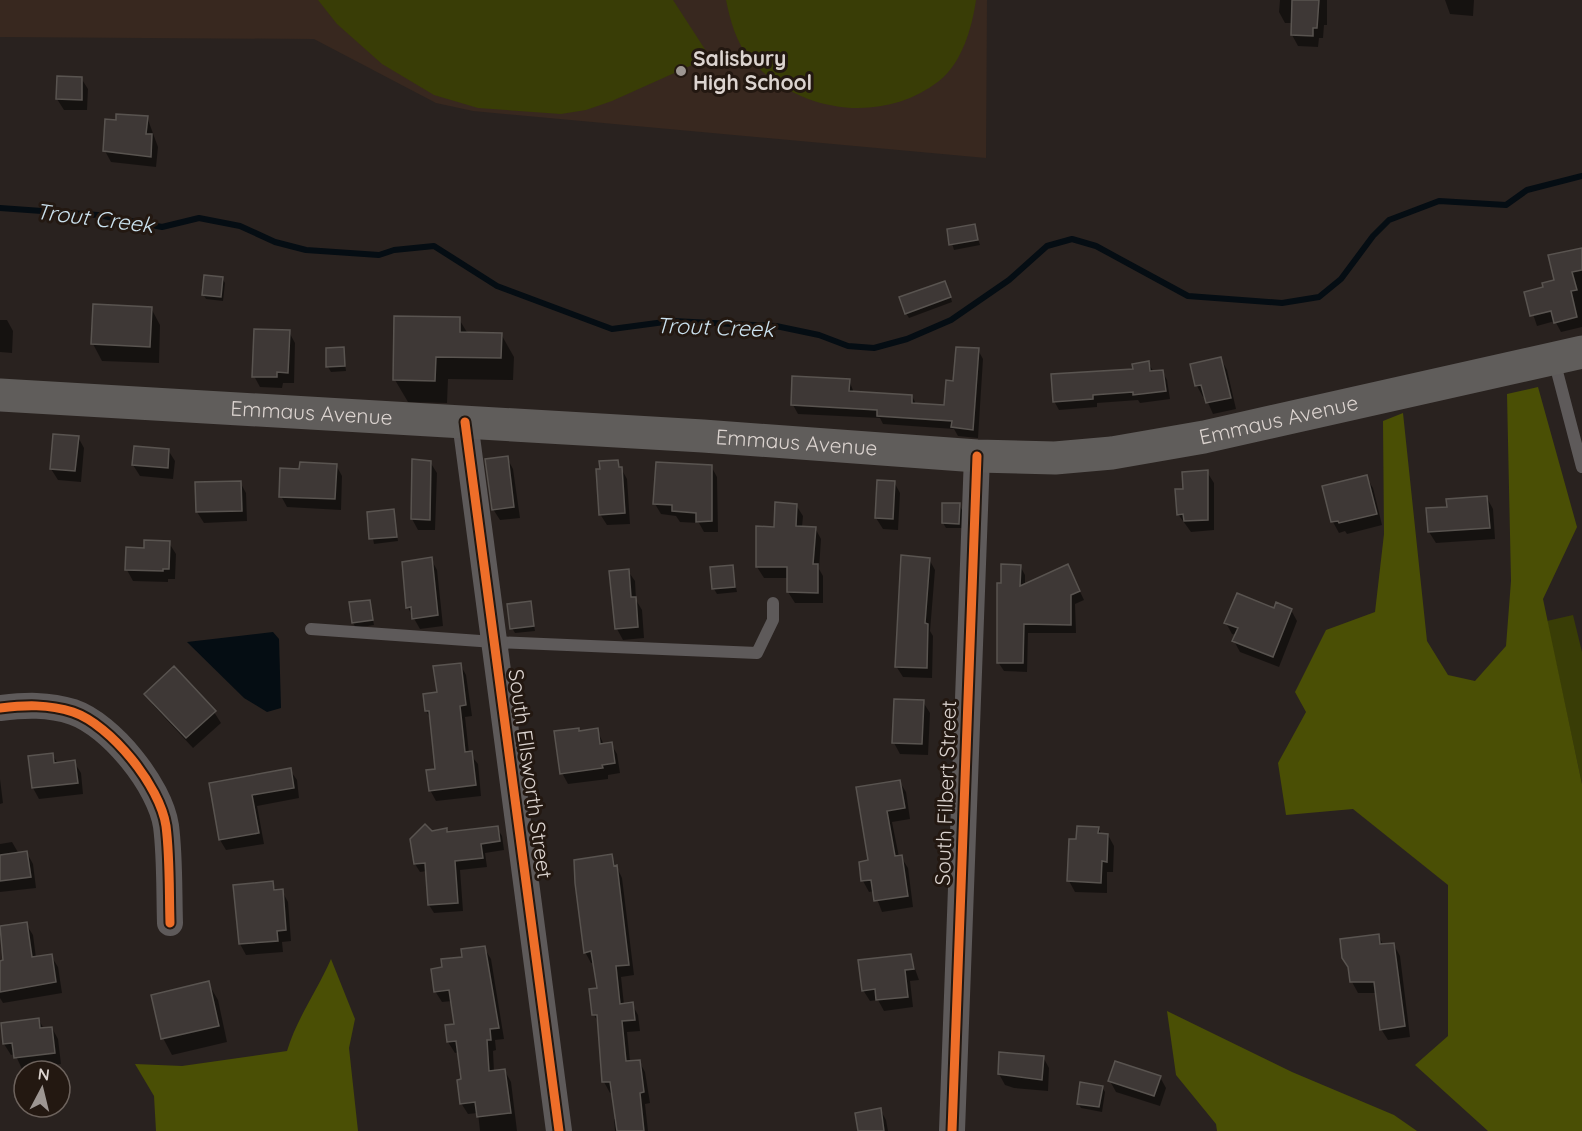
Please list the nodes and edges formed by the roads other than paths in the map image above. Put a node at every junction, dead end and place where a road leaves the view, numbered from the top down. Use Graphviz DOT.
graph roads {
  1 [pos="1568,355"];
  2 [pos="0,395"];
  3 [pos="465,422"];
  4 [pos="977,456"];
  5 [pos="1582,467"];
  6 [pos="772,603"];
  7 [pos="311,629"];
  8 [pos="494,642"];
  9 [pos="0,708"];
  10 [pos="170,922"];
  11 [pos="559,1131"];
  12 [pos="952,1131"];
  1 -- 4 [label="main road, Emmaus Avenue"];
  1 -- 5 [label="lane"];
  2 -- 3 [label="main road, Emmaus Avenue"];
  3 -- 4 [label="main road, Emmaus Avenue"];
  3 -- 8 [label="street, South Ellsworth Street"];
  4 -- 12 [label="street, South Filbert Street"];
  6 -- 8 [label="lane"];
  7 -- 8 [label="lane"];
  8 -- 11 [label="street, South Ellsworth Street"];
  9 -- 10 [label="street"];
}
